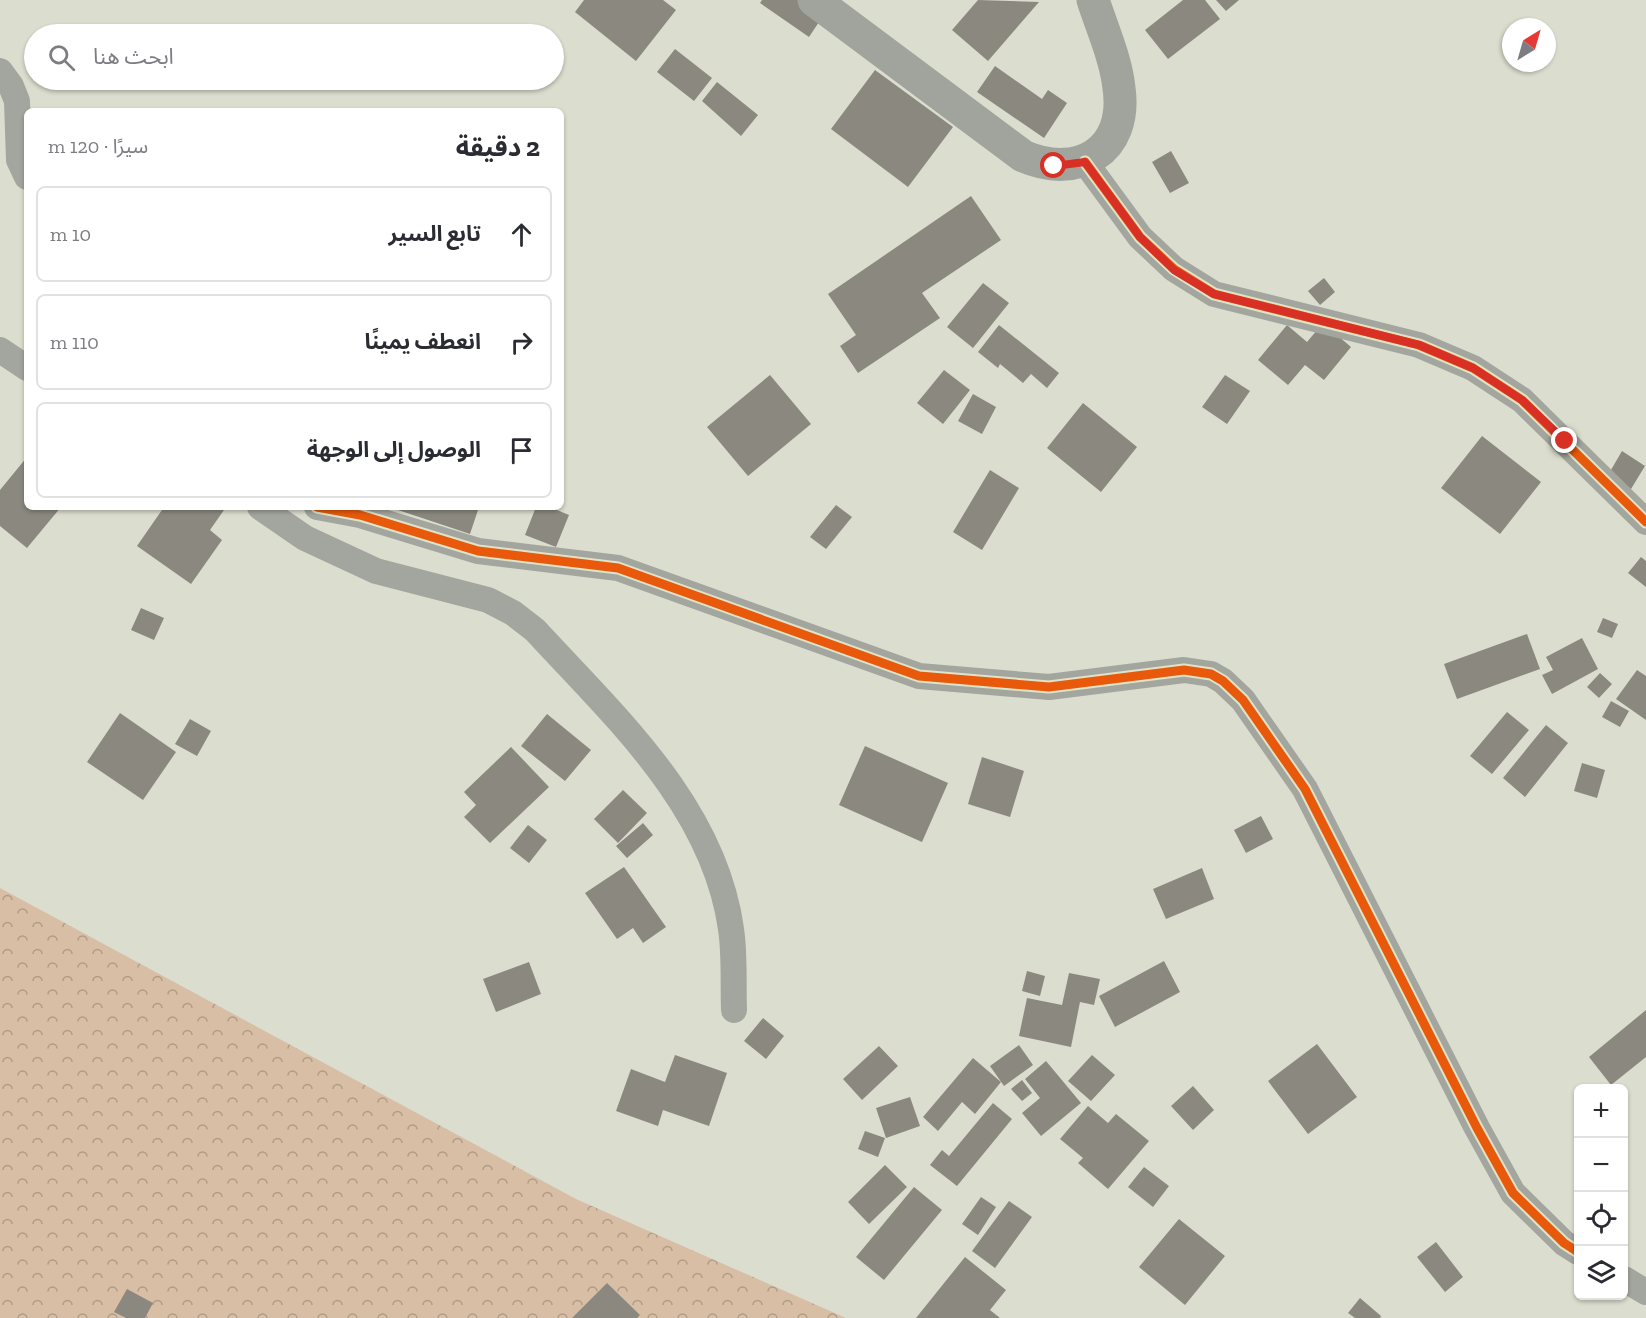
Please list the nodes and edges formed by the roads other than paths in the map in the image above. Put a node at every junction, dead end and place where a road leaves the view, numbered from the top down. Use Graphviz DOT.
graph roads {
  1 [pos="814,0"];
  2 [pos="1093,0"];
  3 [pos="0,71"];
  4 [pos="1085,162"];
  5 [pos="24,171"];
  6 [pos="0,350"];
  7 [pos="24,366"];
  8 [pos="264,510"];
  9 [pos="333,510"];
  10 [pos="1646,522"];
  11 [pos="734,1010"];
  12 [pos="1574,1249"];
  13 [pos="1628,1282"];
  14 [pos="1646,1292"];
  1 -- 4 [label="street"];
  2 -- 4 [label="street"];
  3 -- 5 [label="street"];
  4 -- 10 [label="street"];
  6 -- 7 [label="street"];
  8 -- 11 [label="street"];
  9 -- 12 [label="street"];
  13 -- 14 [label="street"];
}
